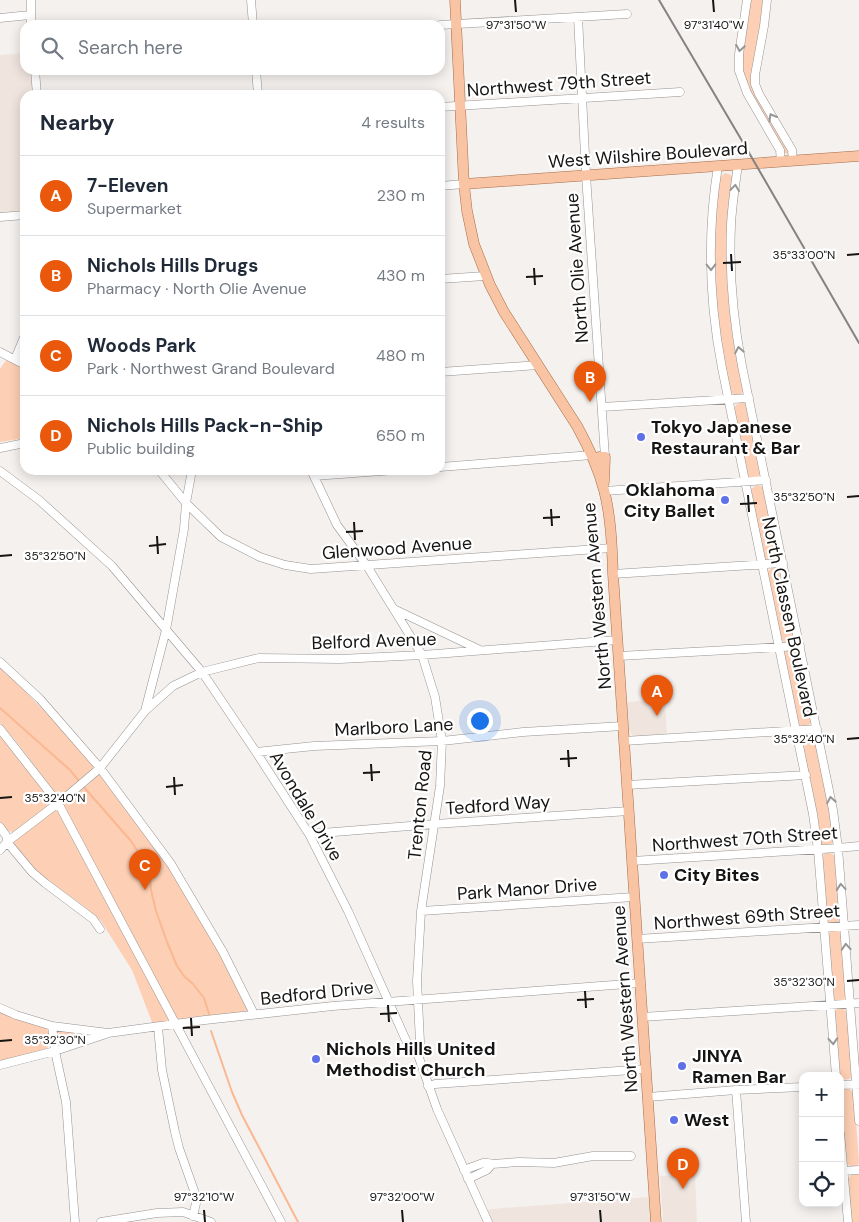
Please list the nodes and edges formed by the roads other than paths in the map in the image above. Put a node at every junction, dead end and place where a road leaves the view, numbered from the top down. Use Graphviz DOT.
graph roads {
  1 [pos="31,0"];
  2 [pos="251,0"];
  3 [pos="455,0"];
  4 [pos="747,0"];
  5 [pos="767,0"];
  6 [pos="627,14"];
  7 [pos="30,15"];
  8 [pos="578,17"];
  9 [pos="0,18"];
  10 [pos="30,20"];
  11 [pos="253,20"];
  12 [pos="457,24"];
  13 [pos="445,25"];
  14 [pos="35,75"];
  15 [pos="256,75"];
  16 [pos="37,90"];
  17 [pos="258,90"];
  18 [pos="680,92"];
  19 [pos="582,98"];
  20 [pos="460,105"];
  21 [pos="445,106"];
  22 [pos="859,156"];
  23 [pos="793,161"];
  24 [pos="781,162"];
  25 [pos="738,164"];
  26 [pos="718,166"];
  27 [pos="586,175"];
  28 [pos="464,184"];
  29 [pos="445,186"];
  30 [pos="20,215"];
  31 [pos="0,217"];
  32 [pos="485,276"];
  33 [pos="445,279"];
  34 [pos="20,347"];
  35 [pos="0,352"];
  36 [pos="15,359"];
  37 [pos="20,362"];
  38 [pos="538,365"];
  39 [pos="445,372"];
  40 [pos="749,398"];
  41 [pos="728,399"];
  42 [pos="602,407"];
  43 [pos="20,444"];
  44 [pos="0,448"];
  45 [pos="592,457"];
  46 [pos="604,457"];
  47 [pos="445,467"];
  48 [pos="0,471"];
  49 [pos="163,475"];
  50 [pos="191,475"];
  51 [pos="314,475"];
  52 [pos="766,480"];
  53 [pos="745,481"];
  54 [pos="604,491"];
  55 [pos="186,503"];
  56 [pos="612,548"];
  57 [pos="783,563"];
  58 [pos="763,565"];
  59 [pos="367,566"];
  60 [pos="614,574"];
  61 [pos="394,609"];
  62 [pos="166,630"];
  63 [pos="618,640"];
  64 [pos="800,646"];
  65 [pos="780,647"];
  66 [pos="480,650"];
  67 [pos="422,655"];
  68 [pos="619,656"];
  69 [pos="0,662"];
  70 [pos="202,672"];
  71 [pos="145,711"];
  72 [pos="623,726"];
  73 [pos="0,729"];
  74 [pos="817,729"];
  75 [pos="796,730"];
  76 [pos="624,740"];
  77 [pos="442,741"];
  78 [pos="256,752"];
  79 [pos="100,768"];
  80 [pos="806,775"];
  81 [pos="627,785"];
  82 [pos="58,803"];
  83 [pos="629,811"];
  84 [pos="435,824"];
  85 [pos="0,827"];
  86 [pos="308,834"];
  87 [pos="7,842"];
  88 [pos="859,846"];
  89 [pos="838,848"];
  90 [pos="0,850"];
  91 [pos="818,850"];
  92 [pos="632,861"];
  93 [pos="634,897"];
  94 [pos="422,911"];
  95 [pos="859,925"];
  96 [pos="844,926"];
  97 [pos="824,927"];
  98 [pos="100,929"];
  99 [pos="637,939"];
  100 [pos="640,983"];
  101 [pos="418,999"];
  102 [pos="388,1001"];
  103 [pos="859,1003"];
  104 [pos="850,1004"];
  105 [pos="830,1005"];
  106 [pos="0,1008"];
  107 [pos="254,1014"];
  108 [pos="642,1017"];
  109 [pos="177,1025"];
  110 [pos="52,1026"];
  111 [pos="158,1027"];
  112 [pos="108,1033"];
  113 [pos="55,1051"];
  114 [pos="418,1055"];
  115 [pos="0,1065"];
  116 [pos="646,1069"];
  117 [pos="836,1072"];
  118 [pos="858,1084"];
  119 [pos="844,1085"];
  120 [pos="428,1086"];
  121 [pos="799,1087"];
  122 [pos="736,1090"];
  123 [pos="648,1097"];
  124 [pos="859,1121"];
  125 [pos="631,1156"];
  126 [pos="492,1164"];
  127 [pos="464,1170"];
  128 [pos="859,1170"];
  129 [pos="844,1171"];
  130 [pos="468,1179"];
  131 [pos="844,1181"];
  132 [pos="193,1216"];
  133 [pos="74,1222"];
  134 [pos="101,1222"];
  135 [pos="211,1222"];
  136 [pos="282,1222"];
  137 [pos="488,1222"];
  138 [pos="656,1222"];
  139 [pos="746,1222"];
  140 [pos="848,1222"];
  1 -- 7 [label="street"];
  2 -- 11 [label="street"];
  3 -- 12 [label="main road, North Western Avenue"];
  4 -- 24 [label="street, one-way"];
  23 -- 5 [label="street, one-way"];
  6 -- 8 [label="street"];
  7 -- 9 [label="street"];
  7 -- 10 [label="street"];
  8 -- 12 [label="street"];
  8 -- 19 [label="street, North Olie Avenue"];
  12 -- 13 [label="street"];
  12 -- 20 [label="main road, North Western Avenue"];
  14 -- 16 [label="street"];
  15 -- 17 [label="street"];
  18 -- 19 [label="street, Northwest 79th Street"];
  19 -- 20 [label="street, Northwest 79th Street"];
  19 -- 27 [label="street, North Olie Avenue"];
  20 -- 21 [label="street, Northwest 79th Street"];
  20 -- 28 [label="main road, North Western Avenue"];
  22 -- 23 [label="main road, West Wilshire Boulevard"];
  23 -- 24 [label="main road, West Wilshire Boulevard"];
  24 -- 25 [label="main road, West Wilshire Boulevard"];
  25 -- 26 [label="main road, West Wilshire Boulevard"];
  40 -- 25 [label="street, North Classen Boulevard, one-way"];
  26 -- 27 [label="main road, West Wilshire Boulevard"];
  26 -- 41 [label="street, North Classen Boulevard, one-way"];
  27 -- 28 [label="main road, West Wilshire Boulevard"];
  27 -- 42 [label="street, North Olie Avenue"];
  28 -- 29 [label="street, West Wilshire Boulevard"];
  28 -- 32 [label="main road, North Western Avenue"];
  30 -- 31 [label="street"];
  32 -- 33 [label="street"];
  32 -- 38 [label="main road, North Western Avenue"];
  34 -- 36 [label="street"];
  35 -- 36 [label="street"];
  36 -- 37 [label="street"];
  38 -- 39 [label="street"];
  38 -- 45 [label="main road, North Western Avenue"];
  40 -- 41 [label="street"];
  40 -- 52 [label="street, North Classen Boulevard"];
  41 -- 42 [label="street"];
  41 -- 53 [label="street, North Classen Boulevard"];
  42 -- 46 [label="street, North Olie Avenue"];
  43 -- 44 [label="street"];
  45 -- 46 [label="main road"];
  45 -- 47 [label="street"];
  45 -- 54 [label="main road, North Western Avenue"];
  46 -- 54 [label="main road"];
  48 -- 62 [label="street, Avondale Drive"];
  49 -- 55 [label="street, Glenwood Avenue"];
  50 -- 55 [label="street"];
  51 -- 59 [label="street, Trenton Road"];
  52 -- 53 [label="street"];
  52 -- 57 [label="street, North Classen Boulevard"];
  53 -- 54 [label="street"];
  53 -- 58 [label="street, North Classen Boulevard"];
  54 -- 56 [label="main road, North Western Avenue"];
  55 -- 59 [label="street, Glenwood Avenue"];
  55 -- 62 [label="street"];
  56 -- 59 [label="street, Glenwood Avenue"];
  56 -- 60 [label="main road, North Western Avenue"];
  57 -- 58 [label="street"];
  57 -- 64 [label="street, North Classen Boulevard"];
  58 -- 60 [label="street"];
  58 -- 65 [label="street, North Classen Boulevard"];
  59 -- 61 [label="street, Trenton Road"];
  60 -- 63 [label="main road, North Western Avenue"];
  61 -- 66 [label="street"];
  61 -- 67 [label="street, Trenton Road"];
  62 -- 70 [label="street, Avondale Drive"];
  62 -- 71 [label="street"];
  63 -- 66 [label="street, Belford Avenue"];
  63 -- 68 [label="main road, North Western Avenue"];
  64 -- 65 [label="street"];
  64 -- 74 [label="street, North Classen Boulevard"];
  65 -- 68 [label="street"];
  65 -- 75 [label="street, North Classen Boulevard"];
  66 -- 67 [label="street, Belford Avenue"];
  67 -- 70 [label="street, Belford Avenue"];
  67 -- 77 [label="street, Trenton Road"];
  68 -- 72 [label="main road, North Western Avenue"];
  69 -- 79 [label="street"];
  70 -- 71 [label="street, Belford Avenue"];
  70 -- 78 [label="street, Avondale Drive"];
  71 -- 79 [label="street"];
  72 -- 76 [label="main road, North Western Avenue"];
  72 -- 77 [label="street, Marlboro Lane"];
  73 -- 82 [label="street"];
  74 -- 75 [label="street"];
  89 -- 74 [label="street, North Classen Boulevard, one-way"];
  75 -- 76 [label="street"];
  75 -- 80 [label="street, North Classen Boulevard"];
  76 -- 81 [label="main road, North Western Avenue"];
  77 -- 78 [label="street, Marlboro Lane"];
  77 -- 84 [label="street, Trenton Road"];
  78 -- 86 [label="street, Avondale Drive"];
  79 -- 82 [label="street"];
  79 -- 107 [label="street"];
  80 -- 81 [label="street"];
  80 -- 91 [label="street, North Classen Boulevard"];
  81 -- 83 [label="main road, North Western Avenue"];
  82 -- 87 [label="street"];
  82 -- 109 [label="street"];
  83 -- 84 [label="street, Tedford Way"];
  83 -- 92 [label="main road, North Western Avenue"];
  84 -- 86 [label="street, Tedford Way"];
  84 -- 94 [label="street, Trenton Road"];
  85 -- 87 [label="street"];
  86 -- 102 [label="street, Avondale Drive"];
  87 -- 90 [label="street"];
  87 -- 98 [label="street"];
  88 -- 89 [label="street, Northwest 70th Street"];
  89 -- 91 [label="street, Northwest 70th Street"];
  96 -- 89 [label="street, North Classen Boulevard, one-way"];
  91 -- 92 [label="street, Northwest 70th Street"];
  91 -- 97 [label="street, North Classen Boulevard"];
  92 -- 93 [label="main road, North Western Avenue"];
  93 -- 94 [label="street, Park Manor Drive"];
  93 -- 99 [label="main road, North Western Avenue"];
  94 -- 101 [label="street, Trenton Road"];
  95 -- 96 [label="street, Northwest 69th Street"];
  96 -- 97 [label="street, Northwest 69th Street"];
  104 -- 96 [label="street, North Classen Boulevard, one-way"];
  97 -- 99 [label="street, Northwest 69th Street"];
  97 -- 105 [label="street, North Classen Boulevard"];
  99 -- 100 [label="main road, North Western Avenue"];
  100 -- 101 [label="street, Bedford Drive"];
  100 -- 108 [label="main road, North Western Avenue"];
  101 -- 102 [label="street, Bedford Drive"];
  101 -- 114 [label="street, Trenton Road"];
  102 -- 107 [label="street, Bedford Drive"];
  102 -- 114 [label="street, Avondale Drive"];
  103 -- 104 [label="street"];
  104 -- 105 [label="street"];
  104 -- 118 [label="street, North Classen Boulevard"];
  105 -- 108 [label="street"];
  105 -- 117 [label="street, North Classen Boulevard, one-way"];
  106 -- 110 [label="street, Bedford Drive"];
  107 -- 109 [label="street, Bedford Drive"];
  108 -- 116 [label="main road, North Western Avenue"];
  109 -- 111 [label="street, Bedford Drive"];
  109 -- 136 [label="street"];
  110 -- 112 [label="street, Bedford Drive"];
  110 -- 113 [label="street"];
  111 -- 112 [label="street, Bedford Drive"];
  111 -- 132 [label="street"];
  112 -- 113 [label="street"];
  113 -- 115 [label="street"];
  113 -- 133 [label="street"];
  114 -- 120 [label="street, Avondale Drive"];
  116 -- 120 [label="street"];
  116 -- 123 [label="main road, North Western Avenue"];
  118 -- 119 [label="street"];
  118 -- 124 [label="street, North Classen Boulevard"];
  120 -- 127 [label="street, Avondale Drive"];
  121 -- 122 [label="street"];
  122 -- 123 [label="street"];
  122 -- 139 [label="street"];
  123 -- 138 [label="main road, North Western Avenue"];
  125 -- 126 [label="street"];
  126 -- 127 [label="street"];
  126 -- 130 [label="street"];
  127 -- 130 [label="street, Avondale Drive"];
  128 -- 129 [label="street"];
  130 -- 137 [label="street, Avondale Drive"];
  131 -- 140 [label="street"];
  132 -- 134 [label="street"];
  132 -- 135 [label="street"];
}
